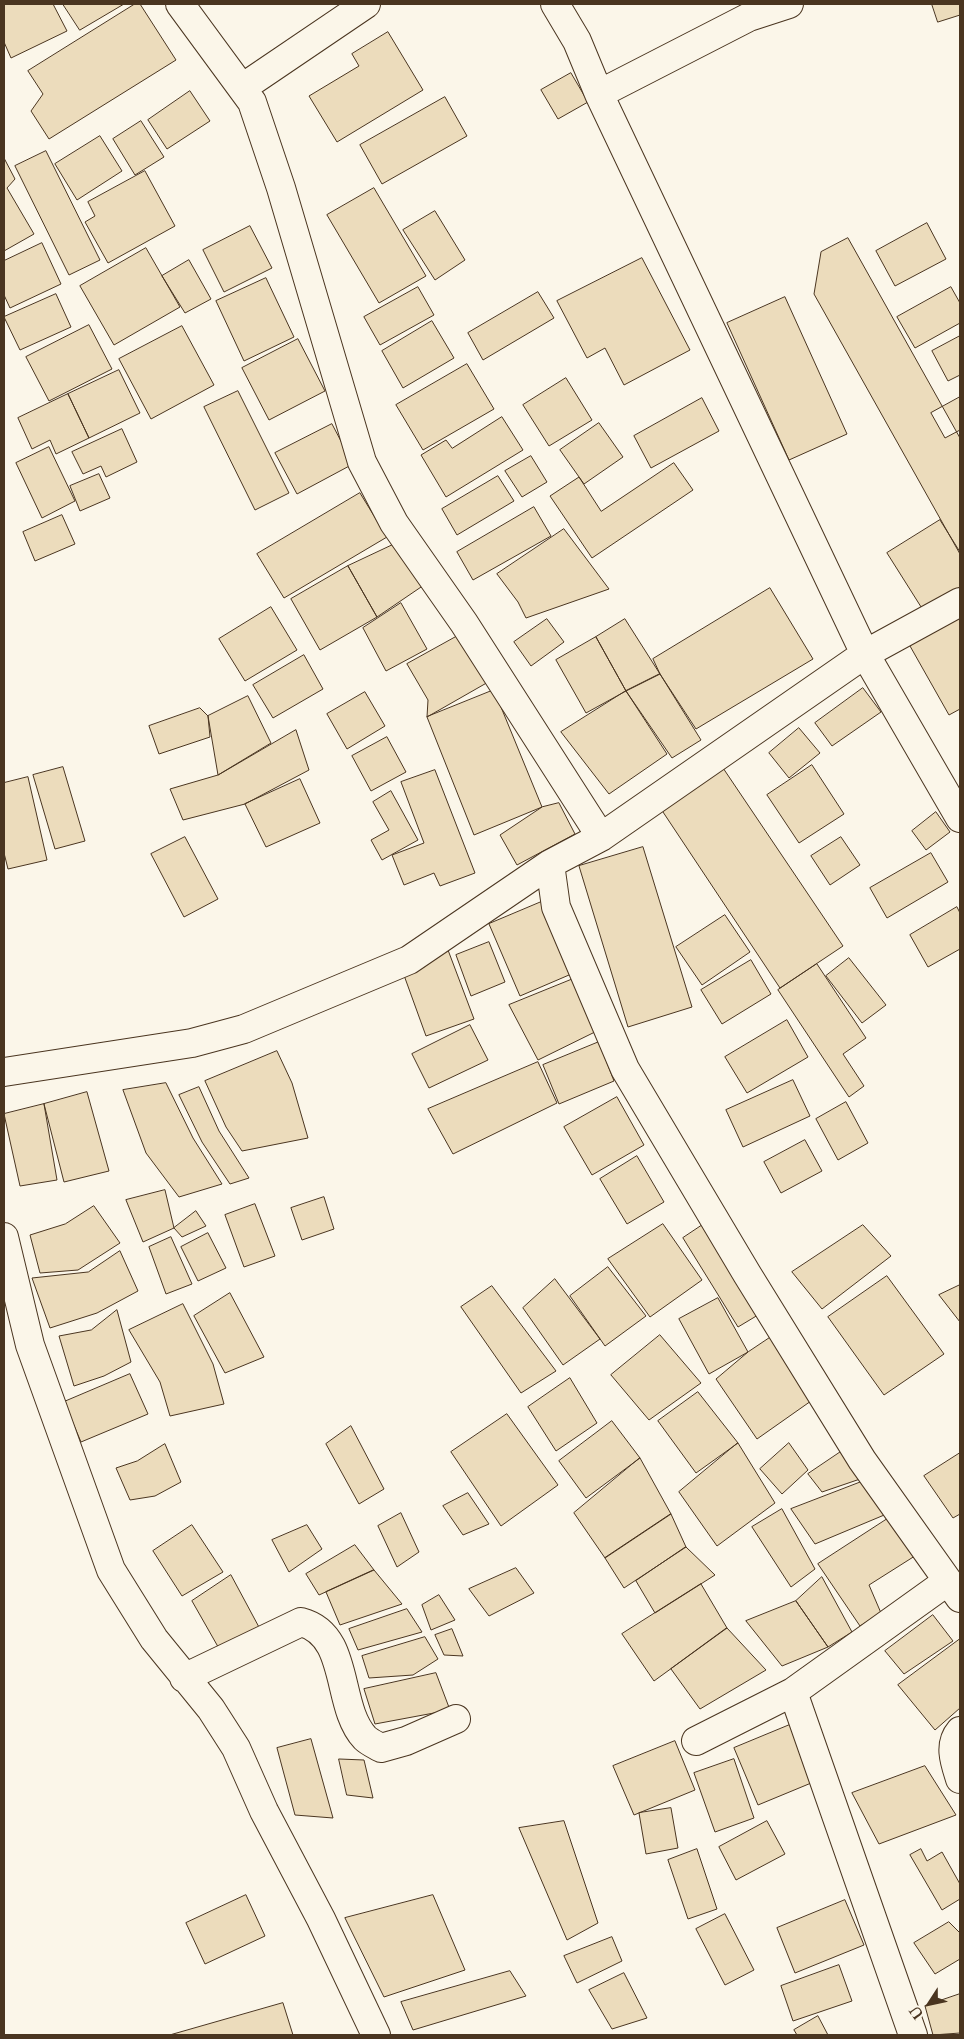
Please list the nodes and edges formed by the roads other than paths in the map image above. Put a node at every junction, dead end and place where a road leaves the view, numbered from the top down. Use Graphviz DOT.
graph roads {
  1 [pos="180,4"];
  2 [pos="366,4"];
  3 [pos="555,4"];
  4 [pos="789,4"];
  5 [pos="242,88"];
  6 [pos="599,94"];
  7 [pos="960,602"];
  8 [pos="864,654"];
  9 [pos="960,818"];
  10 [pos="600,837"];
  11 [pos="550,864"];
  12 [pos="4,1072"];
  13 [pos="4,1237"];
  14 [pos="954,1590"];
  15 [pos="184,1678"];
  16 [pos="793,1692"];
  17 [pos="456,1719"];
  18 [pos="960,1731"];
  19 [pos="696,1742"];
  20 [pos="960,1779"];
  21 [pos="376,2035"];
  22 [pos="912,2035"];
  1 -- 5 [label="street"];
  2 -- 5 [label="street"];
  3 -- 6 [label="street"];
  4 -- 6 [label="street"];
  5 -- 10 [label="street"];
  6 -- 8 [label="street"];
  7 -- 8 [label="street"];
  8 -- 9 [label="street"];
  8 -- 10 [label="street"];
  10 -- 11 [label="street"];
  11 -- 12 [label="street"];
  11 -- 14 [label="street"];
  13 -- 15 [label="street"];
  14 -- 16 [label="street"];
  15 -- 17 [label="street"];
  15 -- 21 [label="street"];
  16 -- 19 [label="street"];
  16 -- 22 [label="street"];
  18 -- 20 [label="street"];
}
